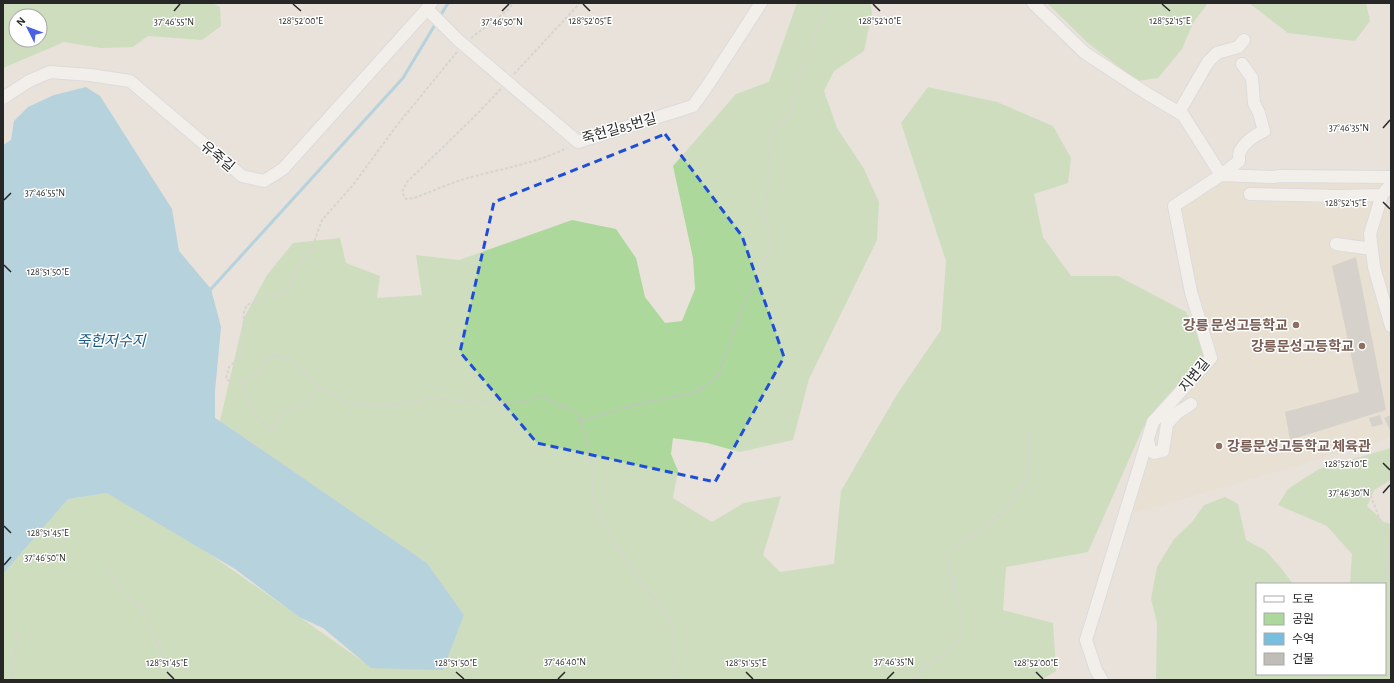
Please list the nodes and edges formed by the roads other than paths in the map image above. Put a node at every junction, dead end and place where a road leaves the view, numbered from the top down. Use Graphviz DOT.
graph roads {
  1 [pos="761,3"];
  2 [pos="1033,3"];
  3 [pos="429,6"];
  4 [pos="1244,40"];
  5 [pos="1242,64"];
  6 [pos="3,98"];
  7 [pos="1179,112"];
  8 [pos="1221,174"];
  9 [pos="1391,177"];
  10 [pos="1391,184"];
  11 [pos="1250,194"];
  12 [pos="1382,195"];
  13 [pos="1336,244"];
  14 [pos="1372,249"];
  15 [pos="1391,326"];
  16 [pos="1191,404"];
  17 [pos="1148,441"];
  18 [pos="1102,680"];
  1 -- 3 [label="street, 죽헌길85번길"];
  2 -- 7 [label="street"];
  3 -- 6 [label="street, 유죽길"];
  4 -- 7 [label="street"];
  5 -- 8 [label="street"];
  7 -- 8 [label="street"];
  8 -- 9 [label="street"];
  8 -- 17 [label="street, 지변길"];
  10 -- 12 [label="street"];
  11 -- 12 [label="street"];
  12 -- 14 [label="street"];
  13 -- 14 [label="street"];
  14 -- 15 [label="street"];
  16 -- 17 [label="street"];
  17 -- 18 [label="street, 지변길"];
}
